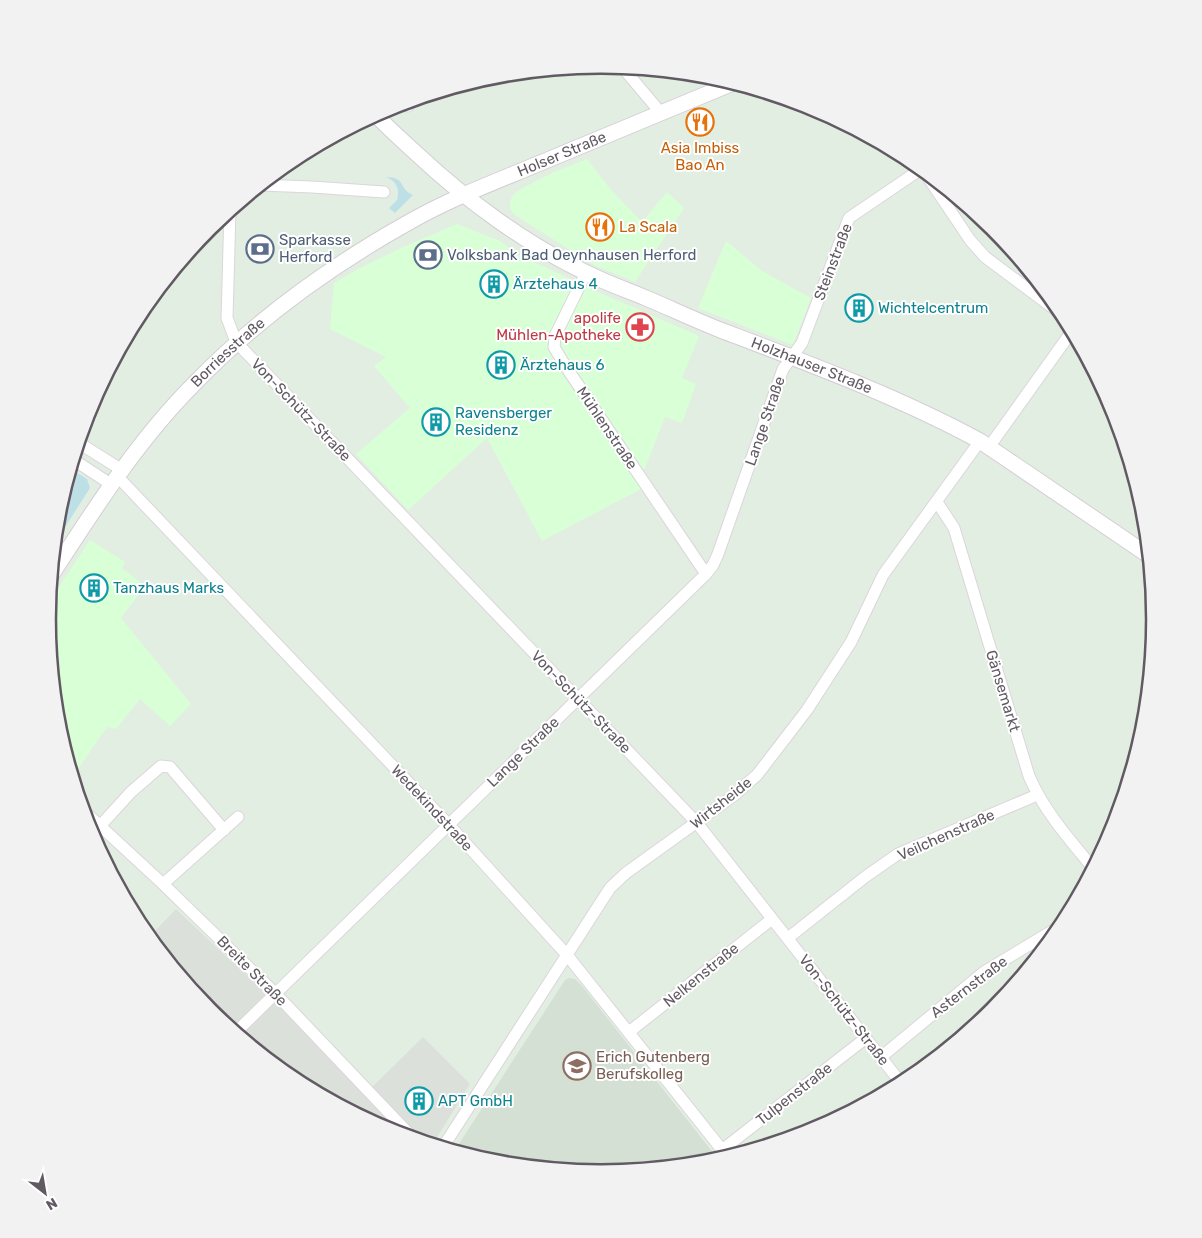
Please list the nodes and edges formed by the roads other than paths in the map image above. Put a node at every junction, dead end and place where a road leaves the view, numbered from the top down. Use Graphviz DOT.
graph roads {
  1 [pos="629,75"];
  2 [pos="721,88"];
  3 [pos="661,113"];
  4 [pos="383,120"];
  5 [pos="914,174"];
  6 [pos="271,185"];
  7 [pos="937,190"];
  8 [pos="384,192"];
  9 [pos="464,196"];
  10 [pos="230,221"];
  11 [pos="586,273"];
  12 [pos="1043,300"];
  13 [pos="1067,337"];
  14 [pos="236,342"];
  15 [pos="792,357"];
  16 [pos="984,444"];
  17 [pos="84,447"];
  18 [pos="80,462"];
  19 [pos="117,477"];
  20 [pos="937,502"];
  21 [pos="1141,550"];
  22 [pos="60,561"];
  23 [pos="706,574"];
  24 [pos="578,699"];
  25 [pos="1037,795"];
  26 [pos="238,817"];
  27 [pos="96,822"];
  28 [pos="697,823"];
  29 [pos="449,825"];
  30 [pos="100,826"];
  31 [pos="224,830"];
  32 [pos="1088,863"];
  33 [pos="163,884"];
  34 [pos="772,919"];
  35 [pos="1044,936"];
  36 [pos="788,938"];
  37 [pos="567,955"];
  38 [pos="275,993"];
  39 [pos="240,1028"];
  40 [pos="629,1032"];
  41 [pos="866,1038"];
  42 [pos="881,1057"];
  43 [pos="896,1077"];
  44 [pos="401,1125"];
  45 [pos="447,1141"];
  46 [pos="732,1147"];
  47 [pos="722,1150"];
  1 -- 3 [label="street"];
  2 -- 3 [label="main road, Holser Straße"];
  3 -- 9 [label="main road, Holser Straße"];
  4 -- 9 [label="main road, Holzhauser Straße"];
  5 -- 15 [label="street, Steinstraße"];
  6 -- 8 [label="street"];
  7 -- 12 [label="street"];
  9 -- 11 [label="main road, Holzhauser Straße"];
  9 -- 14 [label="main road, Borriesstraße"];
  10 -- 14 [label="street"];
  11 -- 15 [label="main road, Holzhauser Straße"];
  11 -- 23 [label="street, Mühlenstraße"];
  13 -- 16 [label="street, Wirtsheide"];
  14 -- 19 [label="main road, Borriesstraße"];
  14 -- 24 [label="street, Von-Schütz-Straße"];
  15 -- 16 [label="main road, Holzhauser Straße"];
  15 -- 23 [label="street, Lange Straße"];
  16 -- 20 [label="street, Wirtsheide"];
  16 -- 21 [label="main road, Holzhauser Straße"];
  17 -- 19 [label="street"];
  18 -- 19 [label="street"];
  19 -- 22 [label="main road, Borriesstraße"];
  19 -- 29 [label="street, Wedekindstraße"];
  20 -- 25 [label="street, Gänsemarkt"];
  20 -- 28 [label="street, Wirtsheide"];
  23 -- 24 [label="street, Lange Straße"];
  24 -- 28 [label="street, Von-Schütz-Straße"];
  24 -- 29 [label="street, Lange Straße"];
  25 -- 32 [label="street, Gänsemarkt"];
  25 -- 36 [label="street, Veilchenstraße"];
  26 -- 31 [label="street"];
  27 -- 30 [label="street, Breite Straße"];
  28 -- 34 [label="street, Von-Schütz-Straße"];
  28 -- 37 [label="street, Wirtsheide"];
  29 -- 37 [label="street, Wedekindstraße"];
  29 -- 38 [label="street, Lange Straße"];
  30 -- 31 [label="street"];
  30 -- 33 [label="street, Breite Straße"];
  31 -- 33 [label="street"];
  33 -- 38 [label="street, Breite Straße"];
  34 -- 36 [label="street, Von-Schütz-Straße"];
  34 -- 40 [label="street, Nelkenstraße"];
  35 -- 42 [label="street, Asternstraße"];
  36 -- 41 [label="street, Von-Schütz-Straße"];
  37 -- 40 [label="street, Wedekindstraße"];
  37 -- 45 [label="street, Wirtsheide"];
  38 -- 39 [label="street, Lange Straße"];
  38 -- 44 [label="street, Breite Straße"];
  40 -- 47 [label="street, Wedekindstraße"];
  41 -- 42 [label="street, Von-Schütz-Straße"];
  41 -- 46 [label="street, Tulpenstraße"];
  42 -- 43 [label="street, Von-Schütz-Straße"];
}
